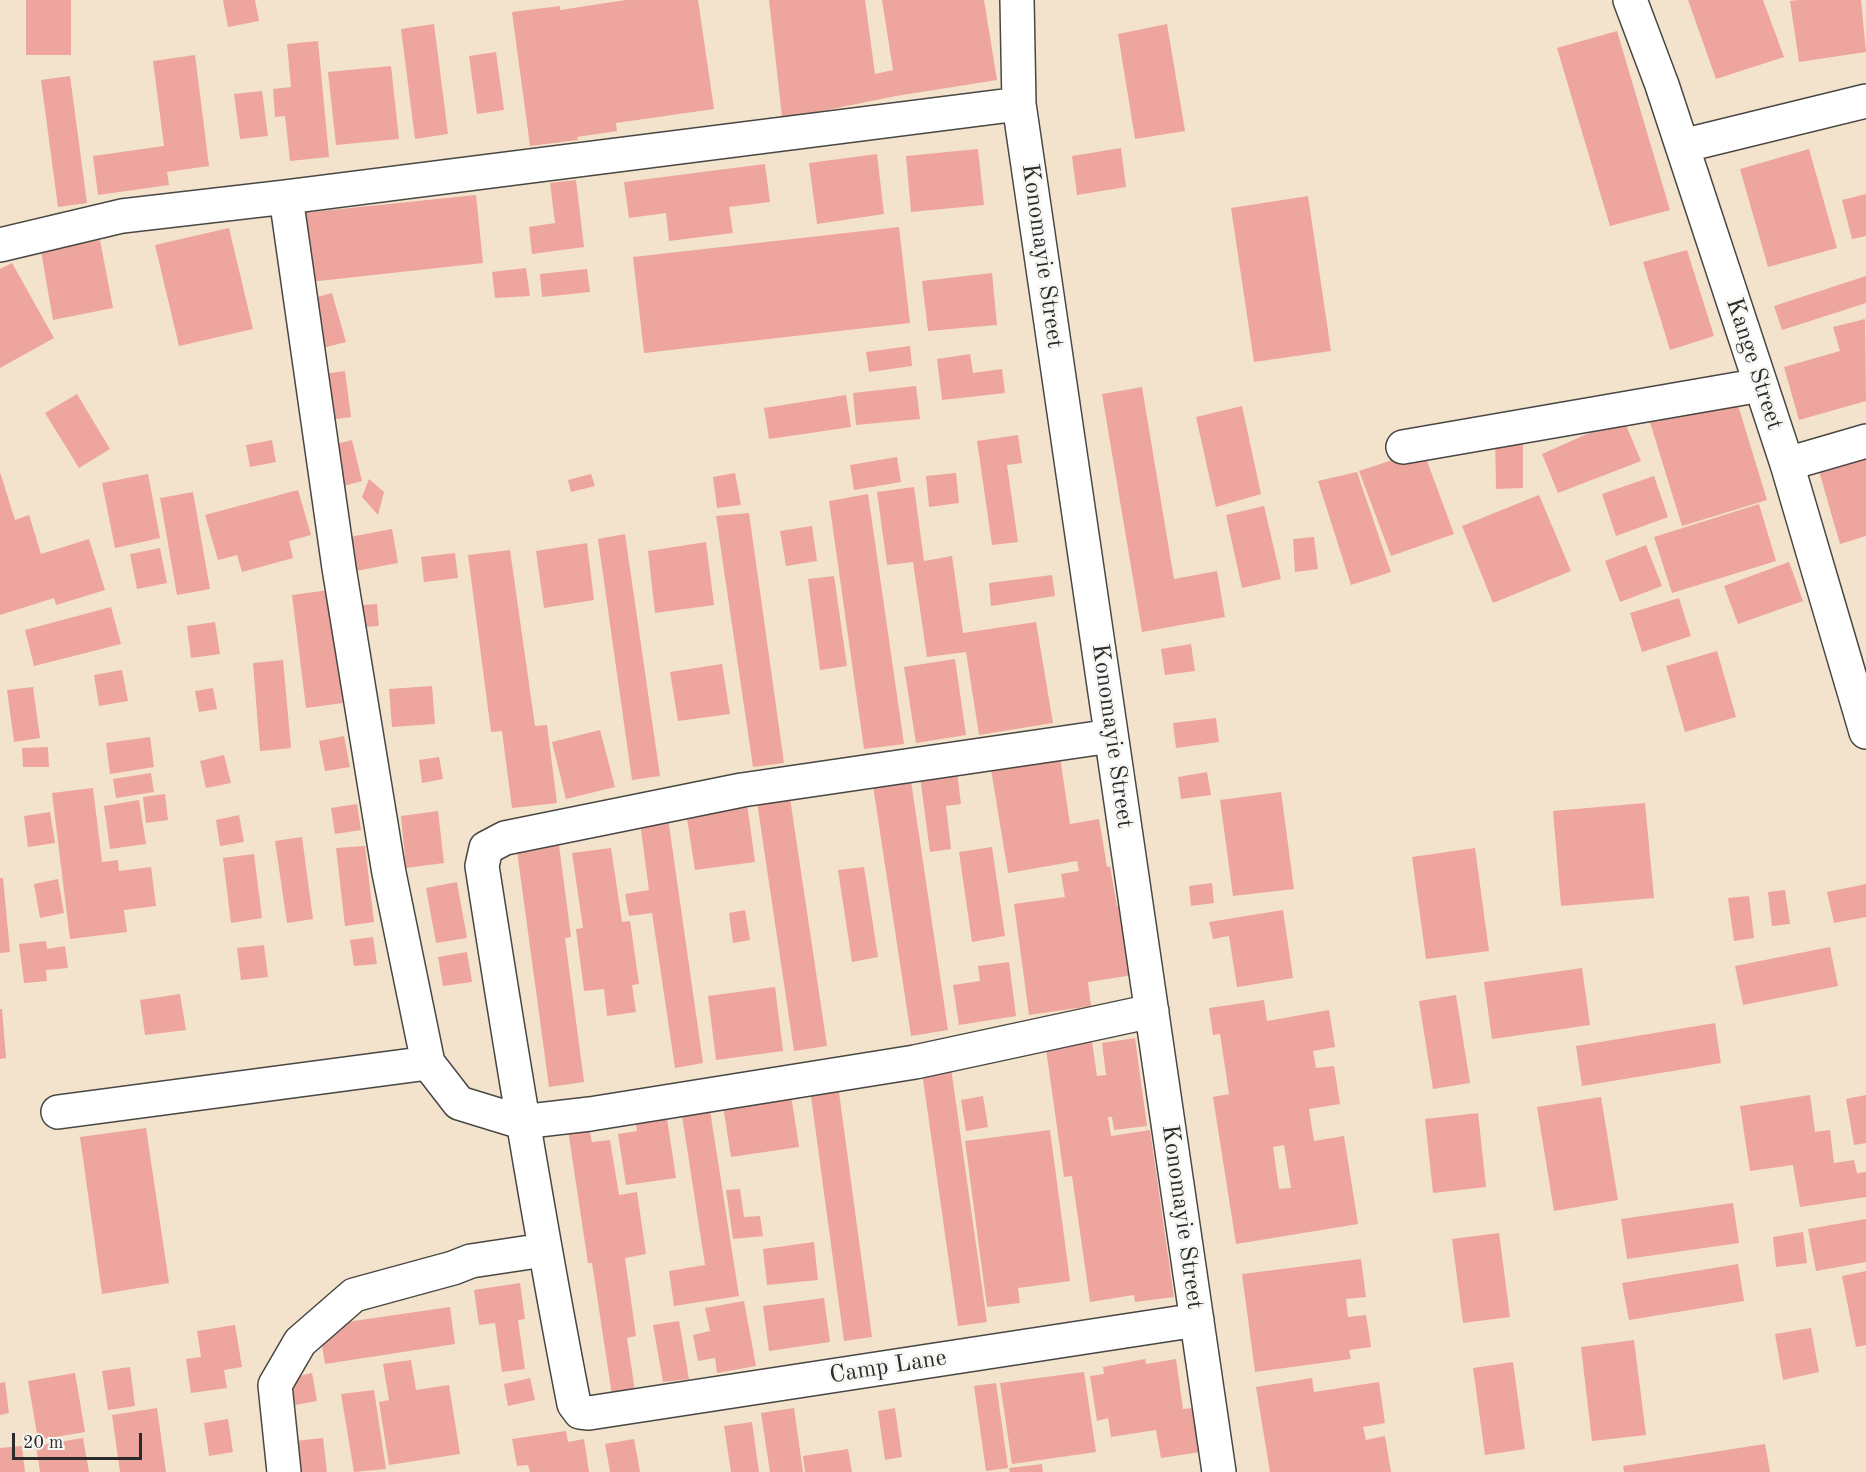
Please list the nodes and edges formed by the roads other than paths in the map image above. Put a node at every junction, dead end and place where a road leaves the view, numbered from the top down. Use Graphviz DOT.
graph roads {
  1 [pos="1017,0"];
  2 [pos="1630,0"];
  3 [pos="1866,101"];
  4 [pos="1019,104"];
  5 [pos="1682,146"];
  6 [pos="286,197"];
  7 [pos="0,245"];
  8 [pos="1761,385"];
  9 [pos="1866,441"];
  10 [pos="1403,447"];
  11 [pos="1787,464"];
  12 [pos="1866,732"];
  13 [pos="1112,736"];
  14 [pos="1152,1011"];
  15 [pos="428,1063"];
  16 [pos="58,1112"];
  17 [pos="521,1122"];
  18 [pos="544,1251"];
  19 [pos="1197,1320"];
  20 [pos="284,1472"];
  21 [pos="1219,1472"];
  1 -- 4 [label="street, Konomayie Street"];
  2 -- 5 [label="street, Kange Street"];
  3 -- 5 [label="street"];
  4 -- 6 [label="street"];
  4 -- 13 [label="street, Konomayie Street"];
  5 -- 8 [label="street, Kange Street"];
  6 -- 7 [label="street"];
  6 -- 15 [label="street"];
  8 -- 10 [label="street"];
  8 -- 11 [label="street, Kange Street"];
  9 -- 11 [label="street"];
  11 -- 12 [label="street, Kange Street"];
  13 -- 14 [label="street, Konomayie Street"];
  13 -- 17 [label="street"];
  14 -- 17 [label="street"];
  14 -- 19 [label="street, Konomayie Street"];
  15 -- 16 [label="street"];
  15 -- 17 [label="street"];
  17 -- 18 [label="street"];
  18 -- 19 [label="street, Camp Lane"];
  18 -- 20 [label="street"];
  19 -- 21 [label="street, Konomayie Street"];
}
